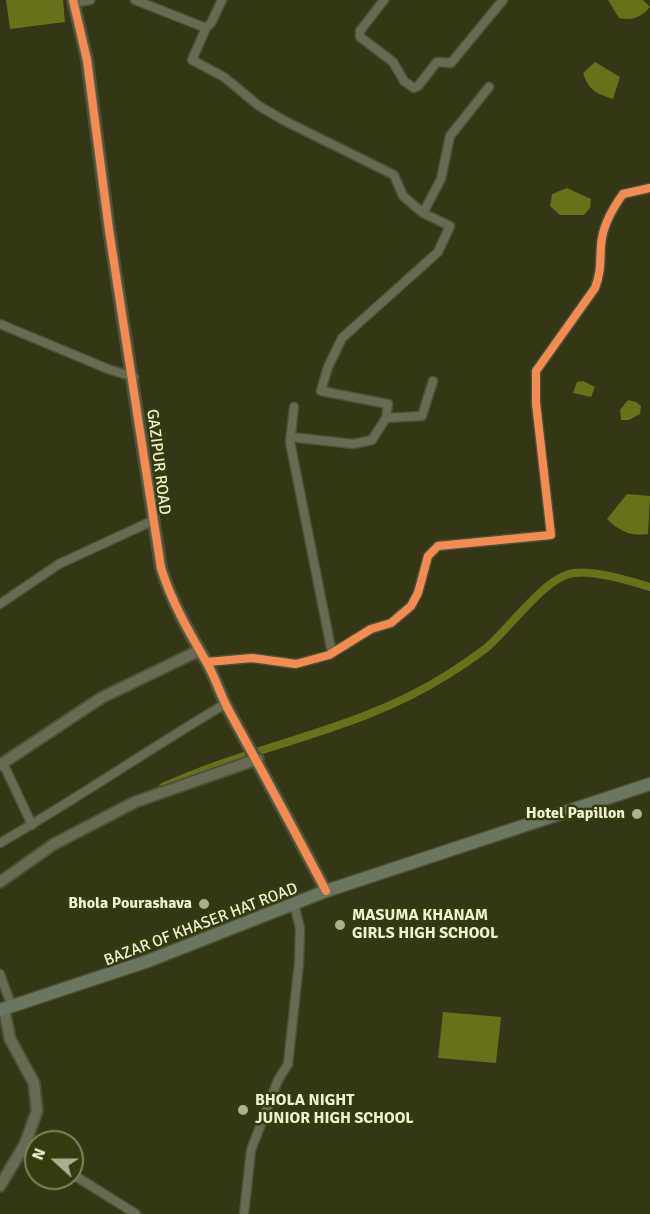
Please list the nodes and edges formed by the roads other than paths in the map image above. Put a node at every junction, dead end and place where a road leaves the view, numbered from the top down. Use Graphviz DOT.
graph roads {
  1 [pos="90,0"];
  2 [pos="135,0"];
  3 [pos="222,0"];
  4 [pos="384,0"];
  5 [pos="503,0"];
  6 [pos="73,2"];
  7 [pos="206,28"];
  8 [pos="489,87"];
  9 [pos="650,188"];
  10 [pos="423,213"];
  11 [pos="0,324"];
  12 [pos="134,377"];
  13 [pos="433,381"];
  14 [pos="294,407"];
  15 [pos="386,418"];
  16 [pos="291,437"];
  17 [pos="152,521"];
  18 [pos="0,604"];
  19 [pos="198,651"];
  20 [pos="332,653"];
  21 [pos="207,662"];
  22 [pos="225,704"];
  23 [pos="258,759"];
  24 [pos="2,764"];
  25 [pos="650,784"];
  26 [pos="32,825"];
  27 [pos="0,843"];
  28 [pos="0,882"];
  29 [pos="326,891"];
  30 [pos="294,904"];
  31 [pos="0,974"];
  32 [pos="5,1009"];
  33 [pos="32,1130"];
  34 [pos="24,1147"];
  35 [pos="84,1182"];
  36 [pos="0,1186"];
  37 [pos="136,1214"];
  38 [pos="244,1214"];
  1 -- 6 [label="street"];
  2 -- 7 [label="street"];
  3 -- 7 [label="street"];
  4 -- 5 [label="street"];
  6 -- 12 [label="street, GAZIPUR ROAD"];
  7 -- 10 [label="street"];
  8 -- 10 [label="street"];
  9 -- 20 [label="street"];
  10 -- 15 [label="street"];
  11 -- 12 [label="street"];
  12 -- 17 [label="street, GAZIPUR ROAD"];
  13 -- 15 [label="street"];
  14 -- 16 [label="street"];
  15 -- 16 [label="street"];
  16 -- 20 [label="street"];
  17 -- 18 [label="street"];
  17 -- 19 [label="street, GAZIPUR ROAD"];
  19 -- 21 [label="street, GAZIPUR ROAD"];
  19 -- 24 [label="street"];
  20 -- 21 [label="street"];
  21 -- 22 [label="street, GAZIPUR ROAD"];
  22 -- 23 [label="street, GAZIPUR ROAD"];
  22 -- 26 [label="street"];
  23 -- 28 [label="street"];
  23 -- 29 [label="street, GAZIPUR ROAD"];
  24 -- 26 [label="street"];
  25 -- 29 [label="main road, BAZAR OF KHASER HAT ROAD"];
  26 -- 27 [label="street"];
  29 -- 30 [label="main road, BAZAR OF KHASER HAT ROAD"];
  30 -- 32 [label="main road, BAZAR OF KHASER HAT ROAD"];
  30 -- 38 [label="street"];
  31 -- 32 [label="street"];
  32 -- 33 [label="street"];
  34 -- 36 [label="street"];
  35 -- 37 [label="street"];
}
